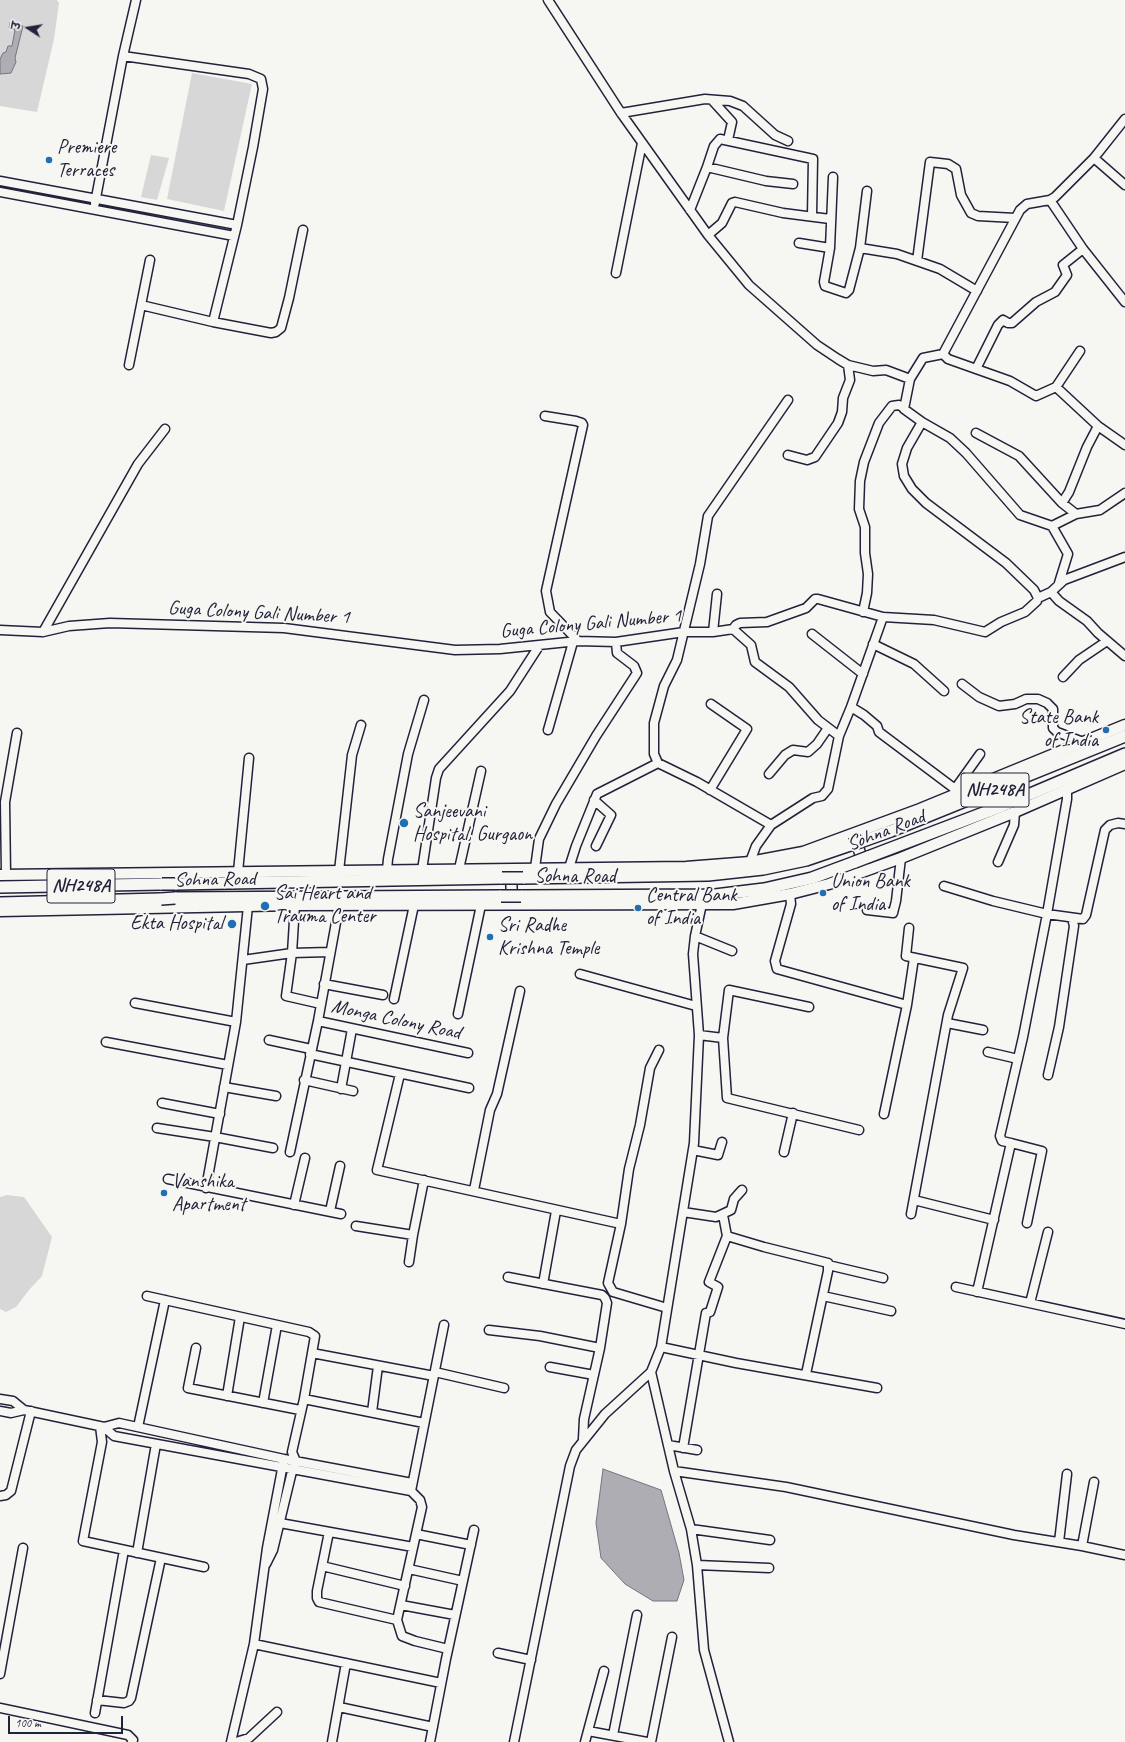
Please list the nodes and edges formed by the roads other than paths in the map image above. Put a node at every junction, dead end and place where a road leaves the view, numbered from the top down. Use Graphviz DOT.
graph roads {
  1 [pos="136,0"];
  2 [pos="548,0"];
  3 [pos="123,56"];
  4 [pos="712,100"];
  5 [pos="621,113"];
  6 [pos="1125,119"];
  7 [pos="728,140"];
  8 [pos="788,141"];
  9 [pos="642,143"];
  10 [pos="1094,158"];
  11 [pos="707,167"];
  12 [pos="833,177"];
  13 [pos="0,181"];
  14 [pos="793,184"];
  15 [pos="1125,185"];
  16 [pos="0,192"];
  17 [pos="867,192"];
  18 [pos="96,198"];
  19 [pos="1050,200"];
  20 [pos="94,209"];
  21 [pos="690,210"];
  22 [pos="812,216"];
  23 [pos="1015,218"];
  24 [pos="830,219"];
  25 [pos="237,225"];
  26 [pos="303,230"];
  27 [pos="708,235"];
  28 [pos="234,236"];
  29 [pos="799,243"];
  30 [pos="830,248"];
  31 [pos="860,248"];
  32 [pos="1083,248"];
  33 [pos="150,260"];
  34 [pos="917,261"];
  35 [pos="616,273"];
  36 [pos="977,291"];
  37 [pos="1125,302"];
  38 [pos="141,305"];
  39 [pos="213,322"];
  40 [pos="1080,351"];
  41 [pos="943,354"];
  42 [pos="129,365"];
  43 [pos="848,365"];
  44 [pos="976,369"];
  45 [pos="910,379"];
  46 [pos="1056,387"];
  47 [pos="788,400"];
  48 [pos="904,408"];
  49 [pos="545,416"];
  50 [pos="922,422"];
  51 [pos="1098,426"];
  52 [pos="164,430"];
  53 [pos="976,433"];
  54 [pos="1125,445"];
  55 [pos="788,455"];
  56 [pos="1125,493"];
  57 [pos="1062,503"];
  58 [pos="1076,514"];
  59 [pos="1052,526"];
  60 [pos="1125,557"];
  61 [pos="1059,583"];
  62 [pos="1050,592"];
  63 [pos="717,594"];
  64 [pos="1038,598"];
  65 [pos="863,612"];
  66 [pos="883,617"];
  67 [pos="733,629"];
  68 [pos="0,630"];
  69 [pos="43,632"];
  70 [pos="684,632"];
  71 [pos="713,632"];
  72 [pos="812,634"];
  73 [pos="1107,641"];
  74 [pos="576,642"];
  75 [pos="616,642"];
  76 [pos="873,644"];
  77 [pos="539,646"];
  78 [pos="1125,656"];
  79 [pos="863,674"];
  80 [pos="1063,677"];
  81 [pos="962,684"];
  82 [pos="944,691"];
  83 [pos="424,700"];
  84 [pos="711,704"];
  85 [pos="852,707"];
  86 [pos="361,725"];
  87 [pos="1125,725"];
  88 [pos="828,728"];
  89 [pos="548,730"];
  90 [pos="17,733"];
  91 [pos="839,736"];
  92 [pos="1125,736"];
  93 [pos="1083,742"];
  94 [pos="980,754"];
  95 [pos="1125,754"];
  96 [pos="249,758"];
  97 [pos="658,763"];
  98 [pos="1125,764"];
  99 [pos="481,771"];
  100 [pos="769,774"];
  101 [pos="1067,788"];
  102 [pos="710,790"];
  103 [pos="956,791"];
  104 [pos="594,800"];
  105 [pos="1015,812"];
  106 [pos="1125,824"];
  107 [pos="771,826"];
  108 [pos="854,833"];
  109 [pos="596,846"];
  110 [pos="901,858"];
  111 [pos="750,862"];
  112 [pos="998,862"];
  113 [pos="535,868"];
  114 [pos="570,868"];
  115 [pos="459,869"];
  116 [pos="511,869"];
  117 [pos="387,870"];
  118 [pos="422,870"];
  119 [pos="339,871"];
  120 [pos="865,871"];
  121 [pos="169,872"];
  122 [pos="238,872"];
  123 [pos="3,875"];
  124 [pos="944,886"];
  125 [pos="0,887"];
  126 [pos="790,894"];
  127 [pos="0,903"];
  128 [pos="164,904"];
  129 [pos="702,904"];
  130 [pos="295,905"];
  131 [pos="414,905"];
  132 [pos="481,905"];
  133 [pos="512,905"];
  134 [pos="248,906"];
  135 [pos="338,906"];
  136 [pos="867,910"];
  137 [pos="0,911"];
  138 [pos="1047,914"];
  139 [pos="1072,918"];
  140 [pos="909,928"];
  141 [pos="695,936"];
  142 [pos="732,951"];
  143 [pos="329,952"];
  144 [pos="292,953"];
  145 [pos="914,958"];
  146 [pos="243,960"];
  147 [pos="580,974"];
  148 [pos="324,984"];
  149 [pos="520,991"];
  150 [pos="383,995"];
  151 [pos="394,999"];
  152 [pos="135,1003"];
  153 [pos="321,1004"];
  154 [pos="907,1005"];
  155 [pos="696,1006"];
  156 [pos="809,1007"];
  157 [pos="458,1014"];
  158 [pos="318,1021"];
  159 [pos="236,1022"];
  160 [pos="946,1023"];
  161 [pos="352,1029"];
  162 [pos="983,1030"];
  163 [pos="700,1035"];
  164 [pos="723,1038"];
  165 [pos="269,1040"];
  166 [pos="106,1042"];
  167 [pos="659,1050"];
  168 [pos="311,1051"];
  169 [pos="988,1052"];
  170 [pos="468,1053"];
  171 [pos="1018,1059"];
  172 [pos="346,1062"];
  173 [pos="228,1065"];
  174 [pos="400,1074"];
  175 [pos="1048,1075"];
  176 [pos="304,1080"];
  177 [pos="224,1087"];
  178 [pos="341,1088"];
  179 [pos="469,1088"];
  180 [pos="353,1091"];
  181 [pos="276,1096"];
  182 [pos="162,1103"];
  183 [pos="793,1113"];
  184 [pos="220,1114"];
  185 [pos="884,1114"];
  186 [pos="157,1128"];
  187 [pos="859,1130"];
  188 [pos="215,1137"];
  189 [pos="722,1142"];
  190 [pos="1011,1143"];
  191 [pos="273,1148"];
  192 [pos="693,1150"];
  193 [pos="290,1152"];
  194 [pos="784,1152"];
  195 [pos="305,1158"];
  196 [pos="340,1166"];
  197 [pos="168,1179"];
  198 [pos="424,1180"];
  199 [pos="206,1188"];
  200 [pos="474,1190"];
  201 [pos="742,1190"];
  202 [pos="914,1200"];
  203 [pos="294,1204"];
  204 [pos="330,1211"];
  205 [pos="556,1211"];
  206 [pos="683,1212"];
  207 [pos="340,1214"];
  208 [pos="911,1214"];
  209 [pos="723,1215"];
  210 [pos="994,1220"];
  211 [pos="1027,1223"];
  212 [pos="621,1224"];
  213 [pos="356,1226"];
  214 [pos="1048,1232"];
  215 [pos="412,1235"];
  216 [pos="728,1236"];
  217 [pos="409,1262"];
  218 [pos="828,1265"];
  219 [pos="508,1277"];
  220 [pos="883,1278"];
  221 [pos="543,1284"];
  222 [pos="956,1287"];
  223 [pos="977,1292"];
  224 [pos="147,1296"];
  225 [pos="823,1296"];
  226 [pos="165,1300"];
  227 [pos="1030,1304"];
  228 [pos="667,1308"];
  229 [pos="891,1311"];
  230 [pos="240,1317"];
  231 [pos="1125,1324"];
  232 [pos="277,1325"];
  233 [pos="444,1325"];
  234 [pos="489,1330"];
  235 [pos="661,1347"];
  236 [pos="196,1348"];
  237 [pos="600,1348"];
  238 [pos="312,1353"];
  239 [pos="699,1356"];
  240 [pos="378,1366"];
  241 [pos="550,1366"];
  242 [pos="651,1372"];
  243 [pos="434,1374"];
  244 [pos="806,1374"];
  245 [pos="594,1375"];
  246 [pos="504,1388"];
  247 [pos="877,1388"];
  248 [pos="227,1396"];
  249 [pos="0,1399"];
  250 [pos="304,1399"];
  251 [pos="263,1403"];
  252 [pos="27,1410"];
  253 [pos="300,1410"];
  254 [pos="0,1411"];
  255 [pos="372,1412"];
  256 [pos="424,1423"];
  257 [pos="102,1427"];
  258 [pos="138,1427"];
  259 [pos="583,1439"];
  260 [pos="156,1444"];
  261 [pos="668,1445"];
  262 [pos="683,1448"];
  263 [pos="697,1450"];
  264 [pos="294,1456"];
  265 [pos="284,1458"];
  266 [pos="282,1468"];
  267 [pos="293,1470"];
  268 [pos="674,1471"];
  269 [pos="1067,1474"];
  270 [pos="1094,1482"];
  271 [pos="412,1487"];
  272 [pos="0,1496"];
  273 [pos="280,1523"];
  274 [pos="691,1529"];
  275 [pos="474,1530"];
  276 [pos="330,1532"];
  277 [pos="416,1534"];
  278 [pos="770,1540"];
  279 [pos="1059,1542"];
  280 [pos="471,1545"];
  281 [pos="1082,1546"];
  282 [pos="413,1547"];
  283 [pos="23,1548"];
  284 [pos="124,1550"];
  285 [pos="136,1553"];
  286 [pos="1125,1555"];
  287 [pos="161,1558"];
  288 [pos="266,1564"];
  289 [pos="697,1565"];
  290 [pos="322,1566"];
  291 [pos="204,1567"];
  292 [pos="769,1568"];
  293 [pos="409,1569"];
  294 [pos="463,1581"];
  295 [pos="405,1586"];
  296 [pos="401,1605"];
  297 [pos="455,1615"];
  298 [pos="637,1615"];
  299 [pos="397,1620"];
  300 [pos="672,1637"];
  301 [pos="254,1644"];
  302 [pos="448,1649"];
  303 [pos="498,1653"];
  304 [pos="531,1660"];
  305 [pos="346,1663"];
  306 [pos="604,1671"];
  307 [pos="0,1674"];
  308 [pos="441,1683"];
  309 [pos="97,1700"];
  310 [pos="339,1707"];
  311 [pos="0,1708"];
  312 [pos="277,1712"];
  313 [pos="95,1713"];
  314 [pos="433,1727"];
  315 [pos="588,1731"];
  316 [pos="613,1736"];
  317 [pos="132,1742"];
  318 [pos="231,1742"];
  319 [pos="236,1742"];
  320 [pos="332,1742"];
  321 [pos="430,1742"];
  322 [pos="514,1742"];
  323 [pos="585,1742"];
  324 [pos="647,1742"];
  325 [pos="651,1742"];
  326 [pos="729,1742"];
  1 -- 3 [label="street"];
  2 -- 5 [label="street"];
  3 -- 18 [label="street"];
  3 -- 25 [label="street"];
  4 -- 5 [label="street"];
  4 -- 7 [label="street"];
  4 -- 8 [label="street"];
  5 -- 9 [label="street"];
  6 -- 10 [label="street"];
  7 -- 11 [label="street"];
  7 -- 22 [label="street"];
  9 -- 21 [label="street"];
  9 -- 35 [label="street"];
  10 -- 15 [label="street"];
  10 -- 19 [label="street"];
  11 -- 14 [label="street"];
  11 -- 21 [label="street"];
  12 -- 24 [label="street"];
  13 -- 18 [label="street"];
  16 -- 20 [label="street"];
  17 -- 31 [label="street"];
  18 -- 20 [label="street"];
  18 -- 25 [label="street"];
  19 -- 23 [label="street"];
  19 -- 32 [label="street"];
  20 -- 28 [label="street"];
  21 -- 27 [label="street"];
  22 -- 24 [label="street"];
  22 -- 27 [label="street"];
  23 -- 34 [label="street"];
  23 -- 36 [label="street"];
  24 -- 30 [label="street"];
  25 -- 28 [label="street"];
  26 -- 39 [label="street"];
  27 -- 43 [label="street"];
  28 -- 39 [label="street"];
  29 -- 30 [label="street"];
  30 -- 31 [label="street"];
  31 -- 34 [label="street"];
  32 -- 37 [label="street"];
  32 -- 44 [label="street"];
  33 -- 38 [label="street"];
  34 -- 36 [label="street"];
  36 -- 41 [label="street"];
  38 -- 39 [label="street"];
  38 -- 42 [label="street"];
  40 -- 46 [label="street"];
  41 -- 44 [label="street"];
  41 -- 45 [label="street"];
  43 -- 45 [label="street"];
  43 -- 55 [label="street"];
  44 -- 46 [label="street"];
  45 -- 48 [label="street"];
  46 -- 51 [label="street"];
  47 -- 70 [label="street"];
  48 -- 50 [label="street"];
  48 -- 65 [label="street"];
  49 -- 74 [label="street"];
  50 -- 59 [label="street"];
  50 -- 64 [label="street"];
  51 -- 54 [label="street"];
  51 -- 57 [label="street"];
  52 -- 69 [label="street"];
  53 -- 57 [label="street"];
  56 -- 58 [label="street"];
  57 -- 58 [label="street"];
  58 -- 59 [label="street"];
  59 -- 61 [label="street"];
  60 -- 61 [label="street"];
  61 -- 62 [label="street, Guga Colony Gali Number 1"];
  62 -- 64 [label="street, Guga Colony Gali Number 1"];
  62 -- 73 [label="street"];
  63 -- 71 [label="street"];
  64 -- 66 [label="street, Guga Colony Gali Number 1"];
  65 -- 66 [label="street, Guga Colony Gali Number 1"];
  65 -- 67 [label="street, Guga Colony Gali Number 1"];
  66 -- 76 [label="street"];
  67 -- 71 [label="street, Guga Colony Gali Number 1"];
  67 -- 88 [label="street"];
  68 -- 69 [label="street, Guga Colony Gali Number 1"];
  69 -- 77 [label="street, Guga Colony Gali Number 1"];
  70 -- 71 [label="street, Guga Colony Gali Number 1"];
  70 -- 75 [label="street, Guga Colony Gali Number 1"];
  70 -- 97 [label="street"];
  72 -- 79 [label="street"];
  73 -- 78 [label="street"];
  73 -- 80 [label="street"];
  74 -- 75 [label="street, Guga Colony Gali Number 1"];
  74 -- 77 [label="street, Guga Colony Gali Number 1"];
  74 -- 89 [label="street"];
  75 -- 113 [label="street"];
  76 -- 79 [label="street"];
  76 -- 82 [label="street"];
  77 -- 118 [label="street"];
  79 -- 85 [label="street"];
  81 -- 93 [label="street"];
  83 -- 117 [label="street"];
  84 -- 102 [label="street"];
  85 -- 91 [label="street"];
  85 -- 103 [label="street"];
  86 -- 119 [label="street"];
  87 -- 93 [label="main road"];
  88 -- 91 [label="street"];
  88 -- 100 [label="street"];
  90 -- 123 [label="street"];
  91 -- 107 [label="street"];
  92 -- 125 [label="highway, Sohna Road / NH248A, bridge"];
  93 -- 103 [label="main road"];
  94 -- 103 [label="street"];
  95 -- 128 [label="highway, Sohna Road / NH248A, bridge"];
  96 -- 122 [label="street"];
  97 -- 102 [label="street"];
  97 -- 104 [label="street"];
  98 -- 101 [label="main road"];
  99 -- 115 [label="street"];
  101 -- 105 [label="main road"];
  101 -- 138 [label="street"];
  102 -- 107 [label="street"];
  103 -- 108 [label="main road"];
  104 -- 109 [label="street"];
  104 -- 114 [label="street"];
  105 -- 110 [label="main road"];
  105 -- 112 [label="street"];
  106 -- 139 [label="street"];
  107 -- 111 [label="street"];
  108 -- 111 [label="main road"];
  108 -- 120 [label="main road"];
  110 -- 120 [label="main road"];
  110 -- 136 [label="street"];
  111 -- 114 [label="main road"];
  113 -- 114 [label="main road"];
  113 -- 116 [label="main road"];
  115 -- 116 [label="main road"];
  115 -- 118 [label="main road"];
  116 -- 133 [label="main road"];
  117 -- 118 [label="main road"];
  117 -- 119 [label="main road"];
  119 -- 122 [label="main road"];
  120 -- 126 [label="main road"];
  121 -- 122 [label="main road"];
  121 -- 123 [label="main road"];
  121 -- 128 [label="main road"];
  124 -- 138 [label="street"];
  126 -- 129 [label="main road"];
  126 -- 154 [label="street"];
  127 -- 128 [label="highway, Sohna Road / NH248A"];
  128 -- 134 [label="main road"];
  128 -- 137 [label="main road"];
  129 -- 133 [label="main road"];
  129 -- 141 [label="street"];
  130 -- 134 [label="main road"];
  130 -- 135 [label="main road"];
  130 -- 144 [label="street"];
  131 -- 132 [label="main road"];
  131 -- 135 [label="main road"];
  131 -- 151 [label="street"];
  132 -- 133 [label="main road"];
  132 -- 157 [label="street"];
  134 -- 146 [label="street"];
  135 -- 143 [label="street, Monga Colony Road"];
  138 -- 139 [label="street"];
  138 -- 171 [label="street"];
  139 -- 175 [label="street"];
  140 -- 145 [label="street"];
  141 -- 142 [label="street"];
  141 -- 155 [label="street"];
  143 -- 144 [label="street"];
  143 -- 148 [label="street, Monga Colony Road"];
  144 -- 146 [label="street"];
  144 -- 153 [label="street"];
  145 -- 154 [label="street"];
  145 -- 160 [label="street"];
  146 -- 159 [label="street"];
  147 -- 155 [label="street"];
  148 -- 150 [label="street"];
  148 -- 153 [label="street, Monga Colony Road"];
  149 -- 200 [label="street"];
  152 -- 159 [label="street"];
  153 -- 158 [label="street, Monga Colony Road"];
  154 -- 185 [label="street"];
  155 -- 163 [label="street"];
  156 -- 164 [label="street"];
  158 -- 161 [label="street, Monga Colony Road"];
  158 -- 168 [label="street, Monga Colony Road"];
  159 -- 173 [label="street"];
  160 -- 162 [label="street"];
  160 -- 202 [label="street"];
  161 -- 170 [label="street, Monga Colony Road"];
  161 -- 172 [label="street"];
  163 -- 164 [label="street"];
  163 -- 192 [label="street"];
  164 -- 183 [label="street"];
  165 -- 168 [label="street"];
  166 -- 173 [label="street"];
  167 -- 212 [label="street"];
  168 -- 172 [label="street"];
  168 -- 176 [label="street, Monga Colony Road"];
  169 -- 171 [label="street"];
  171 -- 190 [label="street"];
  172 -- 174 [label="street"];
  172 -- 178 [label="street"];
  173 -- 177 [label="street"];
  174 -- 179 [label="street"];
  174 -- 198 [label="street"];
  176 -- 178 [label="street"];
  176 -- 193 [label="street, Monga Colony Road"];
  177 -- 181 [label="street"];
  177 -- 184 [label="street"];
  178 -- 180 [label="street"];
  182 -- 184 [label="street"];
  183 -- 187 [label="street"];
  183 -- 194 [label="street"];
  184 -- 188 [label="street"];
  186 -- 188 [label="street"];
  188 -- 191 [label="street"];
  188 -- 199 [label="street"];
  189 -- 192 [label="street"];
  190 -- 210 [label="street"];
  190 -- 211 [label="street"];
  192 -- 206 [label="street"];
  195 -- 203 [label="street"];
  196 -- 204 [label="street"];
  197 -- 199 [label="street"];
  198 -- 200 [label="street"];
  198 -- 215 [label="street"];
  199 -- 203 [label="street"];
  200 -- 205 [label="street"];
  201 -- 209 [label="street"];
  202 -- 208 [label="street"];
  202 -- 210 [label="street"];
  203 -- 204 [label="street"];
  204 -- 207 [label="street"];
  205 -- 212 [label="street"];
  205 -- 221 [label="street"];
  206 -- 209 [label="street"];
  206 -- 228 [label="street"];
  209 -- 216 [label="street"];
  210 -- 223 [label="street"];
  212 -- 228 [label="street"];
  213 -- 215 [label="street"];
  214 -- 227 [label="street"];
  215 -- 217 [label="street"];
  216 -- 218 [label="street"];
  216 -- 239 [label="street"];
  218 -- 220 [label="street"];
  218 -- 225 [label="street"];
  219 -- 221 [label="street"];
  221 -- 237 [label="street"];
  222 -- 223 [label="street"];
  223 -- 227 [label="street"];
  224 -- 226 [label="street"];
  225 -- 229 [label="street"];
  225 -- 244 [label="street"];
  226 -- 230 [label="street"];
  226 -- 258 [label="street"];
  227 -- 231 [label="street"];
  228 -- 235 [label="street"];
  230 -- 232 [label="street"];
  230 -- 248 [label="street"];
  232 -- 238 [label="street"];
  232 -- 251 [label="street"];
  233 -- 243 [label="street"];
  234 -- 237 [label="street"];
  235 -- 239 [label="street"];
  235 -- 242 [label="street"];
  236 -- 248 [label="street"];
  237 -- 245 [label="street"];
  238 -- 240 [label="street"];
  238 -- 250 [label="street"];
  239 -- 244 [label="street"];
  239 -- 262 [label="street"];
  240 -- 243 [label="street"];
  240 -- 255 [label="street"];
  241 -- 245 [label="street"];
  242 -- 259 [label="street"];
  242 -- 261 [label="street"];
  243 -- 246 [label="street"];
  243 -- 256 [label="street"];
  244 -- 247 [label="street"];
  245 -- 259 [label="street"];
  248 -- 251 [label="street"];
  249 -- 252 [label="street"];
  250 -- 253 [label="street"];
  250 -- 255 [label="street"];
  251 -- 253 [label="street"];
  252 -- 254 [label="street"];
  252 -- 257 [label="street"];
  252 -- 272 [label="street"];
  253 -- 264 [label="street"];
  255 -- 256 [label="street"];
  256 -- 271 [label="street"];
  257 -- 258 [label="street"];
  257 -- 260 [label="street"];
  257 -- 284 [label="street"];
  258 -- 265 [label="street"];
  259 -- 304 [label="street"];
  260 -- 266 [label="street"];
  260 -- 285 [label="street"];
  261 -- 262 [label="street"];
  261 -- 268 [label="street"];
  262 -- 263 [label="street"];
  264 -- 265 [label="street"];
  264 -- 267 [label="street"];
  264 -- 271 [label="street"];
  265 -- 266 [label="street"];
  266 -- 267 [label="street"];
  266 -- 288 [label="street"];
  267 -- 271 [label="street"];
  267 -- 273 [label="street"];
  268 -- 274 [label="street"];
  268 -- 279 [label="street"];
  269 -- 279 [label="street"];
  270 -- 281 [label="street"];
  271 -- 277 [label="street"];
  273 -- 276 [label="street"];
  273 -- 288 [label="street"];
  274 -- 278 [label="street"];
  274 -- 289 [label="street"];
  275 -- 280 [label="street"];
  276 -- 282 [label="street"];
  276 -- 290 [label="street"];
  277 -- 280 [label="street"];
  277 -- 282 [label="street"];
  279 -- 281 [label="street"];
  280 -- 294 [label="street"];
  281 -- 286 [label="street"];
  282 -- 293 [label="street"];
  283 -- 307 [label="street"];
  284 -- 285 [label="street"];
  284 -- 309 [label="street"];
  285 -- 287 [label="street"];
  287 -- 291 [label="street"];
  287 -- 309 [label="street"];
  288 -- 301 [label="street"];
  289 -- 292 [label="street"];
  289 -- 326 [label="street"];
  290 -- 295 [label="street"];
  290 -- 299 [label="street"];
  293 -- 294 [label="street"];
  293 -- 295 [label="street"];
  294 -- 297 [label="street"];
  295 -- 296 [label="street"];
  296 -- 297 [label="street"];
  296 -- 299 [label="street"];
  297 -- 302 [label="street"];
  298 -- 316 [label="street"];
  299 -- 302 [label="street"];
  300 -- 325 [label="street"];
  301 -- 305 [label="street"];
  301 -- 318 [label="street"];
  302 -- 308 [label="street"];
  303 -- 304 [label="street"];
  304 -- 322 [label="street"];
  305 -- 308 [label="street"];
  305 -- 310 [label="street"];
  306 -- 315 [label="street"];
  308 -- 314 [label="street"];
  309 -- 313 [label="street"];
  310 -- 314 [label="street"];
  310 -- 320 [label="street"];
  311 -- 317 [label="street"];
  312 -- 319 [label="street"];
  314 -- 321 [label="street"];
  315 -- 316 [label="street"];
  315 -- 323 [label="street"];
  316 -- 324 [label="street"];
}
